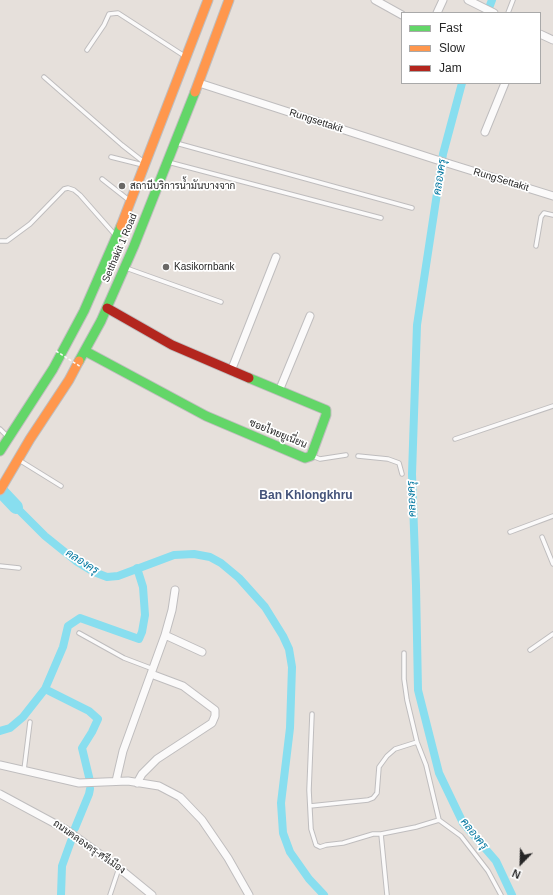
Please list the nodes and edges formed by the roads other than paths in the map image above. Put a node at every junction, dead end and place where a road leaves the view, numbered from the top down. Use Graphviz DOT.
graph roads {
  1 [pos="208,0"];
  2 [pos="229,0"];
  3 [pos="375,0"];
  4 [pos="442,0"];
  5 [pos="468,0"];
  6 [pos="513,0"];
  7 [pos="437,12"];
  8 [pos="492,12"];
  9 [pos="508,12"];
  10 [pos="401,14"];
  11 [pos="541,34"];
  12 [pos="553,40"];
  13 [pos="87,50"];
  14 [pos="187,57"];
  15 [pos="44,77"];
  16 [pos="199,83"];
  17 [pos="505,84"];
  18 [pos="485,132"];
  19 [pos="175,142"];
  20 [pos="111,157"];
  21 [pos="167,162"];
  22 [pos="145,164"];
  23 [pos="450,164"];
  24 [pos="102,179"];
  25 [pos="553,196"];
  26 [pos="131,201"];
  27 [pos="412,208"];
  28 [pos="553,215"];
  29 [pos="381,218"];
  30 [pos="117,237"];
  31 [pos="0,241"];
  32 [pos="536,246"];
  33 [pos="276,257"];
  34 [pos="124,267"];
  35 [pos="221,302"];
  36 [pos="107,308"];
  37 [pos="310,316"];
  38 [pos="85,351"];
  39 [pos="231,371"];
  40 [pos="279,391"];
  41 [pos="553,406"];
  42 [pos="0,429"];
  43 [pos="8,438"];
  44 [pos="455,439"];
  45 [pos="0,452"];
  46 [pos="346,455"];
  47 [pos="311,456"];
  48 [pos="358,456"];
  49 [pos="19,460"];
  50 [pos="402,474"];
  51 [pos="61,486"];
  52 [pos="0,490"];
  53 [pos="553,516"];
  54 [pos="510,532"];
  55 [pos="542,537"];
  56 [pos="553,564"];
  57 [pos="0,566"];
  58 [pos="19,568"];
  59 [pos="175,590"];
  60 [pos="79,633"];
  61 [pos="553,634"];
  62 [pos="165,635"];
  63 [pos="530,650"];
  64 [pos="202,652"];
  65 [pos="404,653"];
  66 [pos="152,671"];
  67 [pos="312,714"];
  68 [pos="30,722"];
  69 [pos="417,742"];
  70 [pos="0,765"];
  71 [pos="24,770"];
  72 [pos="116,782"];
  73 [pos="137,783"];
  74 [pos="0,794"];
  75 [pos="310,806"];
  76 [pos="439,820"];
  77 [pos="381,834"];
  78 [pos="119,868"];
  79 [pos="110,895"];
  80 [pos="152,895"];
  81 [pos="249,895"];
  82 [pos="386,895"];
  83 [pos="501,895"];
  1 -- 14 [label="main road, Setthakit 1 Road"];
  2 -- 16 [label="main road, Setthakit 1 Road"];
  3 -- 10 [label="street"];
  4 -- 7 [label="street"];
  5 -- 8 [label="street"];
  6 -- 9 [label="lane"];
  11 -- 12 [label="street"];
  13 -- 14 [label="lane"];
  14 -- 22 [label="main road, Setthakit 1 Road"];
  15 -- 22 [label="lane"];
  16 -- 19 [label="main road, Setthakit 1 Road"];
  16 -- 23 [label="street, Rungsettakit"];
  17 -- 18 [label="street"];
  19 -- 21 [label="main road, Setthakit 1 Road"];
  19 -- 27 [label="lane"];
  20 -- 22 [label="lane"];
  21 -- 29 [label="lane"];
  21 -- 34 [label="main road, Setthakit 1 Road"];
  22 -- 26 [label="main road, Setthakit 1 Road"];
  23 -- 25 [label="street, RungSettakit"];
  24 -- 26 [label="lane"];
  26 -- 30 [label="main road, Setthakit 1 Road"];
  28 -- 32 [label="lane"];
  30 -- 31 [label="lane"];
  30 -- 43 [label="main road, Setthakit 1 Road"];
  33 -- 39 [label="street"];
  34 -- 35 [label="lane"];
  34 -- 36 [label="main road, Setthakit 1 Road"];
  36 -- 38 [label="main road, Setthakit 1 Road"];
  36 -- 39 [label="main road, ซอยไทยยูเนี่ยน"];
  37 -- 40 [label="street"];
  38 -- 47 [label="main road, ซอยไทยยูเนี่ยน"];
  38 -- 49 [label="main road, Setthakit 1 Road"];
  39 -- 40 [label="main road, ซอยไทยยูเนี่ยน"];
  40 -- 47 [label="main road, ซอยไทยยูเนี่ยน"];
  41 -- 44 [label="lane"];
  42 -- 43 [label="lane"];
  43 -- 45 [label="main road, Setthakit 1 Road"];
  46 -- 47 [label="lane"];
  48 -- 50 [label="lane"];
  49 -- 51 [label="lane"];
  49 -- 52 [label="main road, Setthakit 1 Road"];
  53 -- 54 [label="lane"];
  55 -- 56 [label="lane"];
  57 -- 58 [label="lane"];
  59 -- 62 [label="street"];
  60 -- 66 [label="lane"];
  61 -- 63 [label="lane"];
  62 -- 64 [label="street"];
  62 -- 66 [label="street"];
  65 -- 69 [label="lane"];
  66 -- 72 [label="street"];
  66 -- 73 [label="street"];
  67 -- 75 [label="lane"];
  68 -- 71 [label="lane"];
  69 -- 75 [label="lane"];
  69 -- 76 [label="lane"];
  70 -- 71 [label="street"];
  71 -- 72 [label="street"];
  72 -- 73 [label="street"];
  73 -- 81 [label="street"];
  74 -- 78 [label="street, ถนนคลองครุ-ศรีเมือง"];
  75 -- 77 [label="lane"];
  76 -- 77 [label="lane"];
  76 -- 83 [label="lane"];
  77 -- 82 [label="lane"];
  78 -- 79 [label="lane"];
  78 -- 80 [label="street, ถนนคลองครุ-ศรีเมือง"];
}
